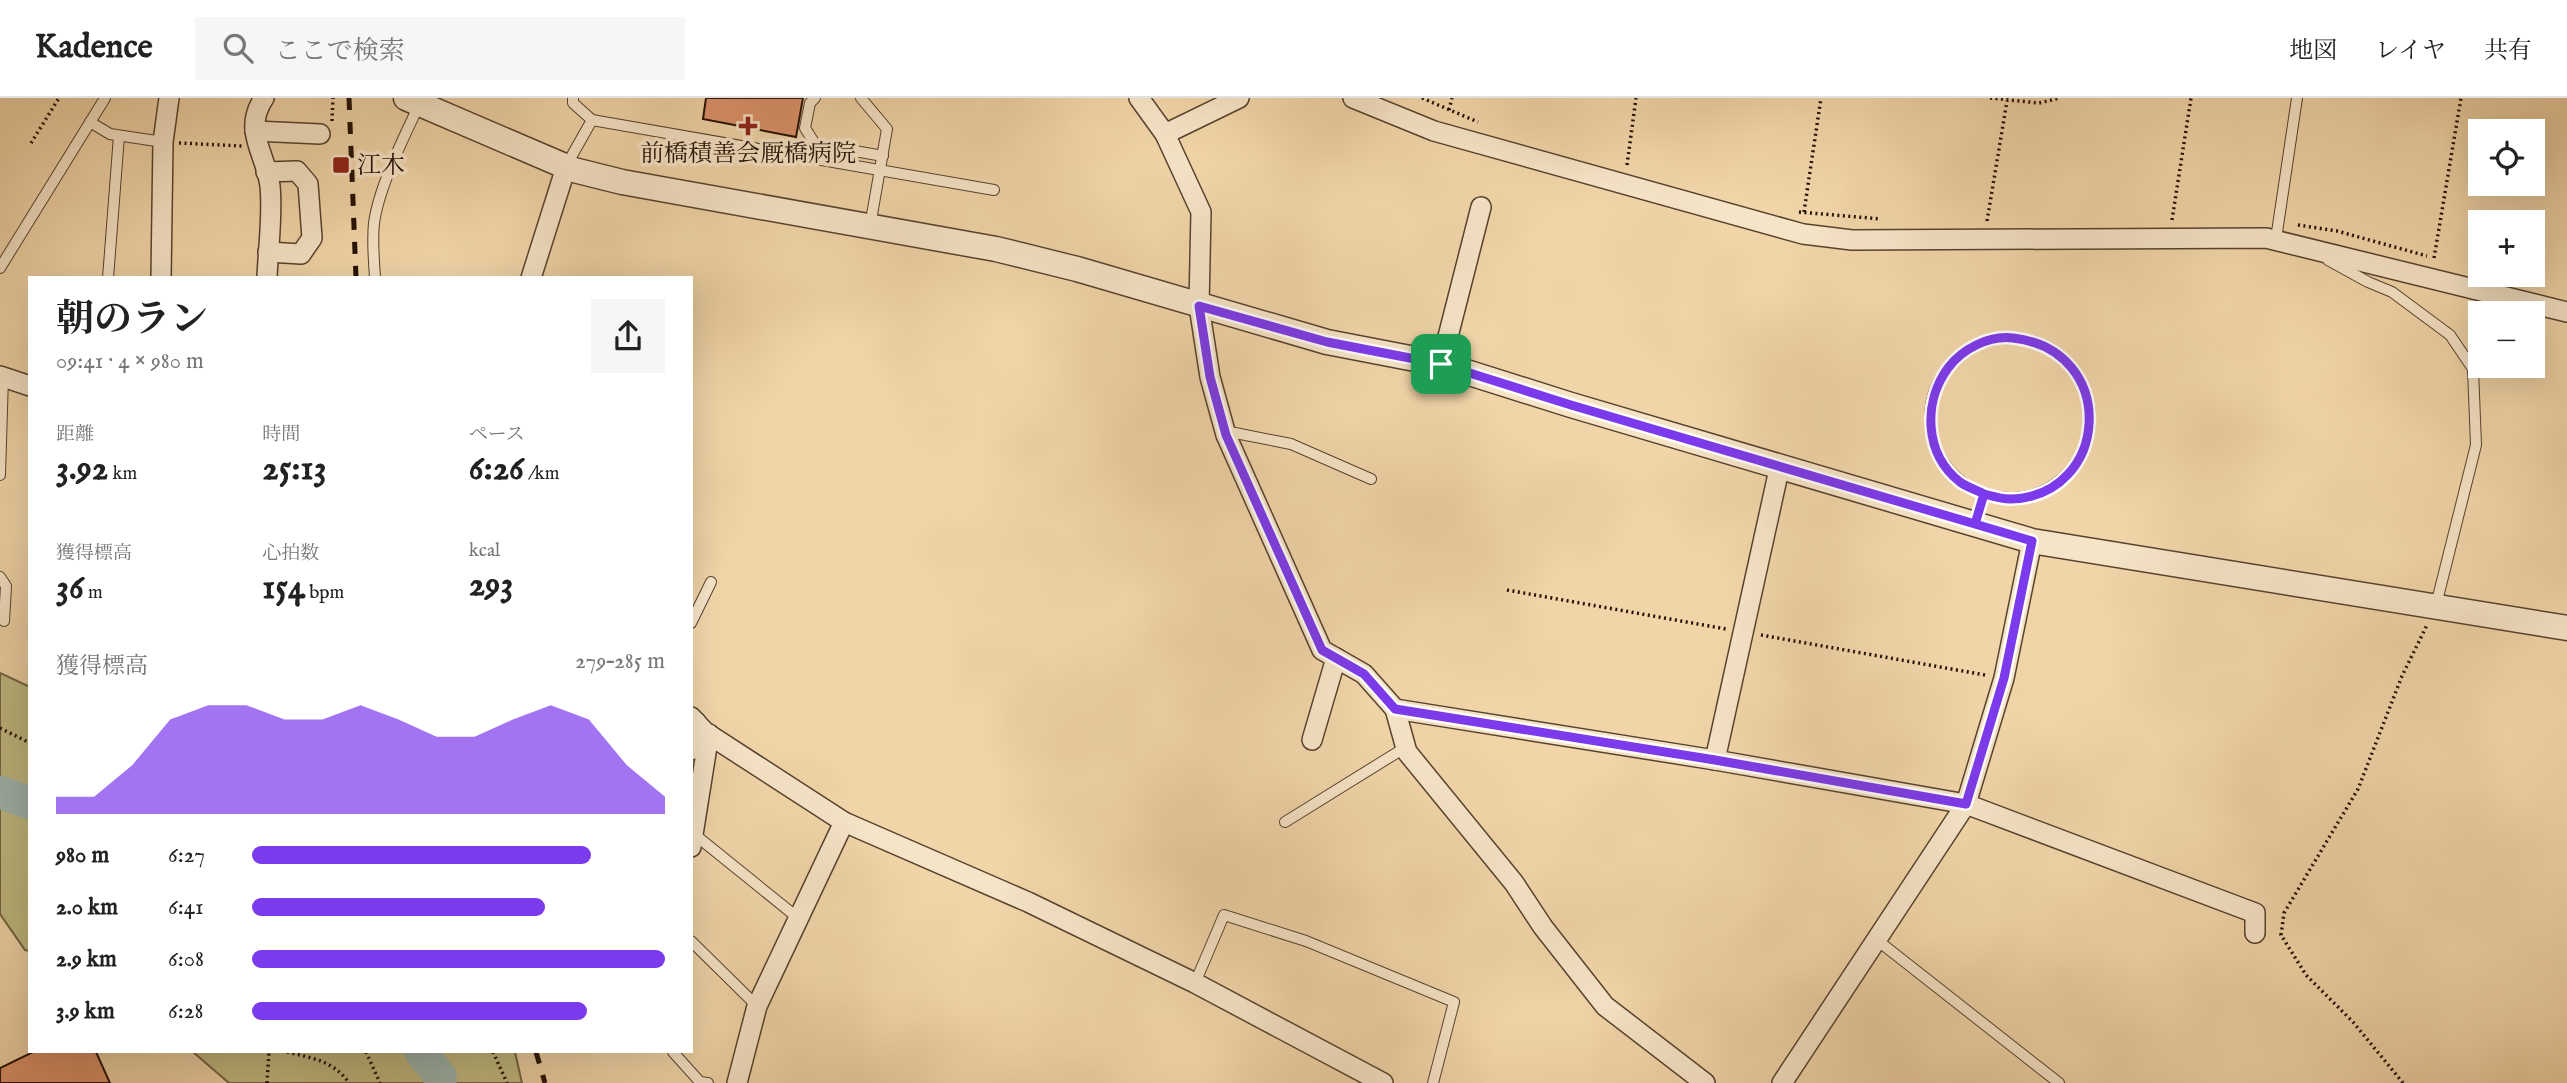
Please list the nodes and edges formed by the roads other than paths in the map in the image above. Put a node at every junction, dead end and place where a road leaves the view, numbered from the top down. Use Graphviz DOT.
graph roads {
  1 [pos="105,98"];
  2 [pos="169,98"];
  3 [pos="573,98"];
  4 [pos="815,98"];
  5 [pos="861,98"];
  6 [pos="1139,98"];
  7 [pos="1239,98"];
  8 [pos="1353,98"];
  9 [pos="2297,98"];
  10 [pos="258,100"];
  11 [pos="413,101"];
  12 [pos="592,120"];
  13 [pos="90,122"];
  14 [pos="320,134"];
  15 [pos="1165,135"];
  16 [pos="119,136"];
  17 [pos="256,139"];
  18 [pos="163,142"];
  19 [pos="883,156"];
  20 [pos="566,167"];
  21 [pos="880,170"];
  22 [pos="266,172"];
  23 [pos="995,190"];
  24 [pos="1481,207"];
  25 [pos="870,226"];
  26 [pos="2277,231"];
  27 [pos="2308,248"];
  28 [pos="268,252"];
  29 [pos="0,268"];
  30 [pos="108,276"];
  31 [pos="161,276"];
  32 [pos="267,276"];
  33 [pos="375,276"];
  34 [pos="532,276"];
  35 [pos="1199,306"];
  36 [pos="2567,312"];
  37 [pos="1441,364"];
  38 [pos="1,377"];
  39 [pos="28,385"];
  40 [pos="1225,431"];
  41 [pos="1780,465"];
  42 [pos="0,475"];
  43 [pos="1371,480"];
  44 [pos="1984,494"];
  45 [pos="1975,524"];
  46 [pos="2032,541"];
  47 [pos="0,577"];
  48 [pos="711,582"];
  49 [pos="2436,606"];
  50 [pos="693,619"];
  51 [pos="4,621"];
  52 [pos="2567,628"];
  53 [pos="1336,658"];
  54 [pos="1395,709"];
  55 [pos="699,725"];
  56 [pos="1312,740"];
  57 [pos="693,744"];
  58 [pos="1406,747"];
  59 [pos="1715,760"];
  60 [pos="1966,804"];
  61 [pos="844,822"];
  62 [pos="1285,822"];
  63 [pos="693,824"];
  64 [pos="693,841"];
  65 [pos="798,918"];
  66 [pos="2255,933"];
  67 [pos="1877,940"];
  68 [pos="693,943"];
  69 [pos="1195,983"];
  70 [pos="757,1006"];
  71 [pos="674,1053"];
  72 [pos="708,1083"];
  73 [pos="737,1083"];
  74 [pos="1384,1083"];
  75 [pos="1433,1083"];
  76 [pos="1705,1083"];
  77 [pos="1782,1083"];
  78 [pos="2059,1083"];
  1 -- 13 [label="lane"];
  2 -- 18 [label="street"];
  3 -- 12 [label="lane"];
  4 -- 19 [label="lane"];
  5 -- 19 [label="lane"];
  6 -- 15 [label="street"];
  7 -- 15 [label="street"];
  8 -- 26 [label="street"];
  9 -- 26 [label="lane"];
  10 -- 17 [label="street"];
  11 -- 20 [label="street"];
  11 -- 33 [label="lane"];
  12 -- 20 [label="lane"];
  12 -- 21 [label="lane"];
  13 -- 16 [label="lane"];
  13 -- 29 [label="lane"];
  14 -- 17 [label="street"];
  15 -- 35 [label="street"];
  16 -- 18 [label="lane"];
  16 -- 30 [label="lane"];
  17 -- 22 [label="street"];
  18 -- 31 [label="street"];
  19 -- 21 [label="lane"];
  20 -- 25 [label="street"];
  20 -- 34 [label="street"];
  21 -- 23 [label="lane"];
  21 -- 25 [label="lane"];
  22 -- 28 [label="street"];
  22 -- 28 [label="street"];
  24 -- 37 [label="street"];
  25 -- 35 [label="street"];
  26 -- 27 [label="street"];
  27 -- 36 [label="street"];
  27 -- 49 [label="lane"];
  28 -- 32 [label="street"];
  35 -- 37 [label="street"];
  35 -- 40 [label="street"];
  37 -- 41 [label="street"];
  38 -- 39 [label="street"];
  38 -- 42 [label="lane"];
  40 -- 43 [label="lane"];
  40 -- 53 [label="street"];
  41 -- 45 [label="street"];
  41 -- 59 [label="street"];
  44 -- 44 [label="lane"];
  44 -- 45 [label="lane"];
  45 -- 46 [label="street"];
  46 -- 49 [label="street"];
  46 -- 60 [label="street"];
  47 -- 51 [label="lane"];
  48 -- 50 [label="lane"];
  49 -- 52 [label="street"];
  53 -- 54 [label="street"];
  53 -- 56 [label="street"];
  54 -- 58 [label="street"];
  54 -- 59 [label="street"];
  55 -- 57 [label="street"];
  55 -- 61 [label="street"];
  55 -- 63 [label="street"];
  58 -- 62 [label="lane"];
  58 -- 76 [label="street"];
  59 -- 60 [label="street"];
  60 -- 66 [label="street"];
  60 -- 67 [label="street"];
  61 -- 65 [label="street"];
  61 -- 69 [label="street"];
  64 -- 65 [label="lane"];
  65 -- 70 [label="street"];
  67 -- 77 [label="street"];
  67 -- 78 [label="lane"];
  68 -- 70 [label="lane"];
  69 -- 74 [label="street"];
  69 -- 75 [label="lane"];
  70 -- 73 [label="street"];
  71 -- 72 [label="lane"];
}
